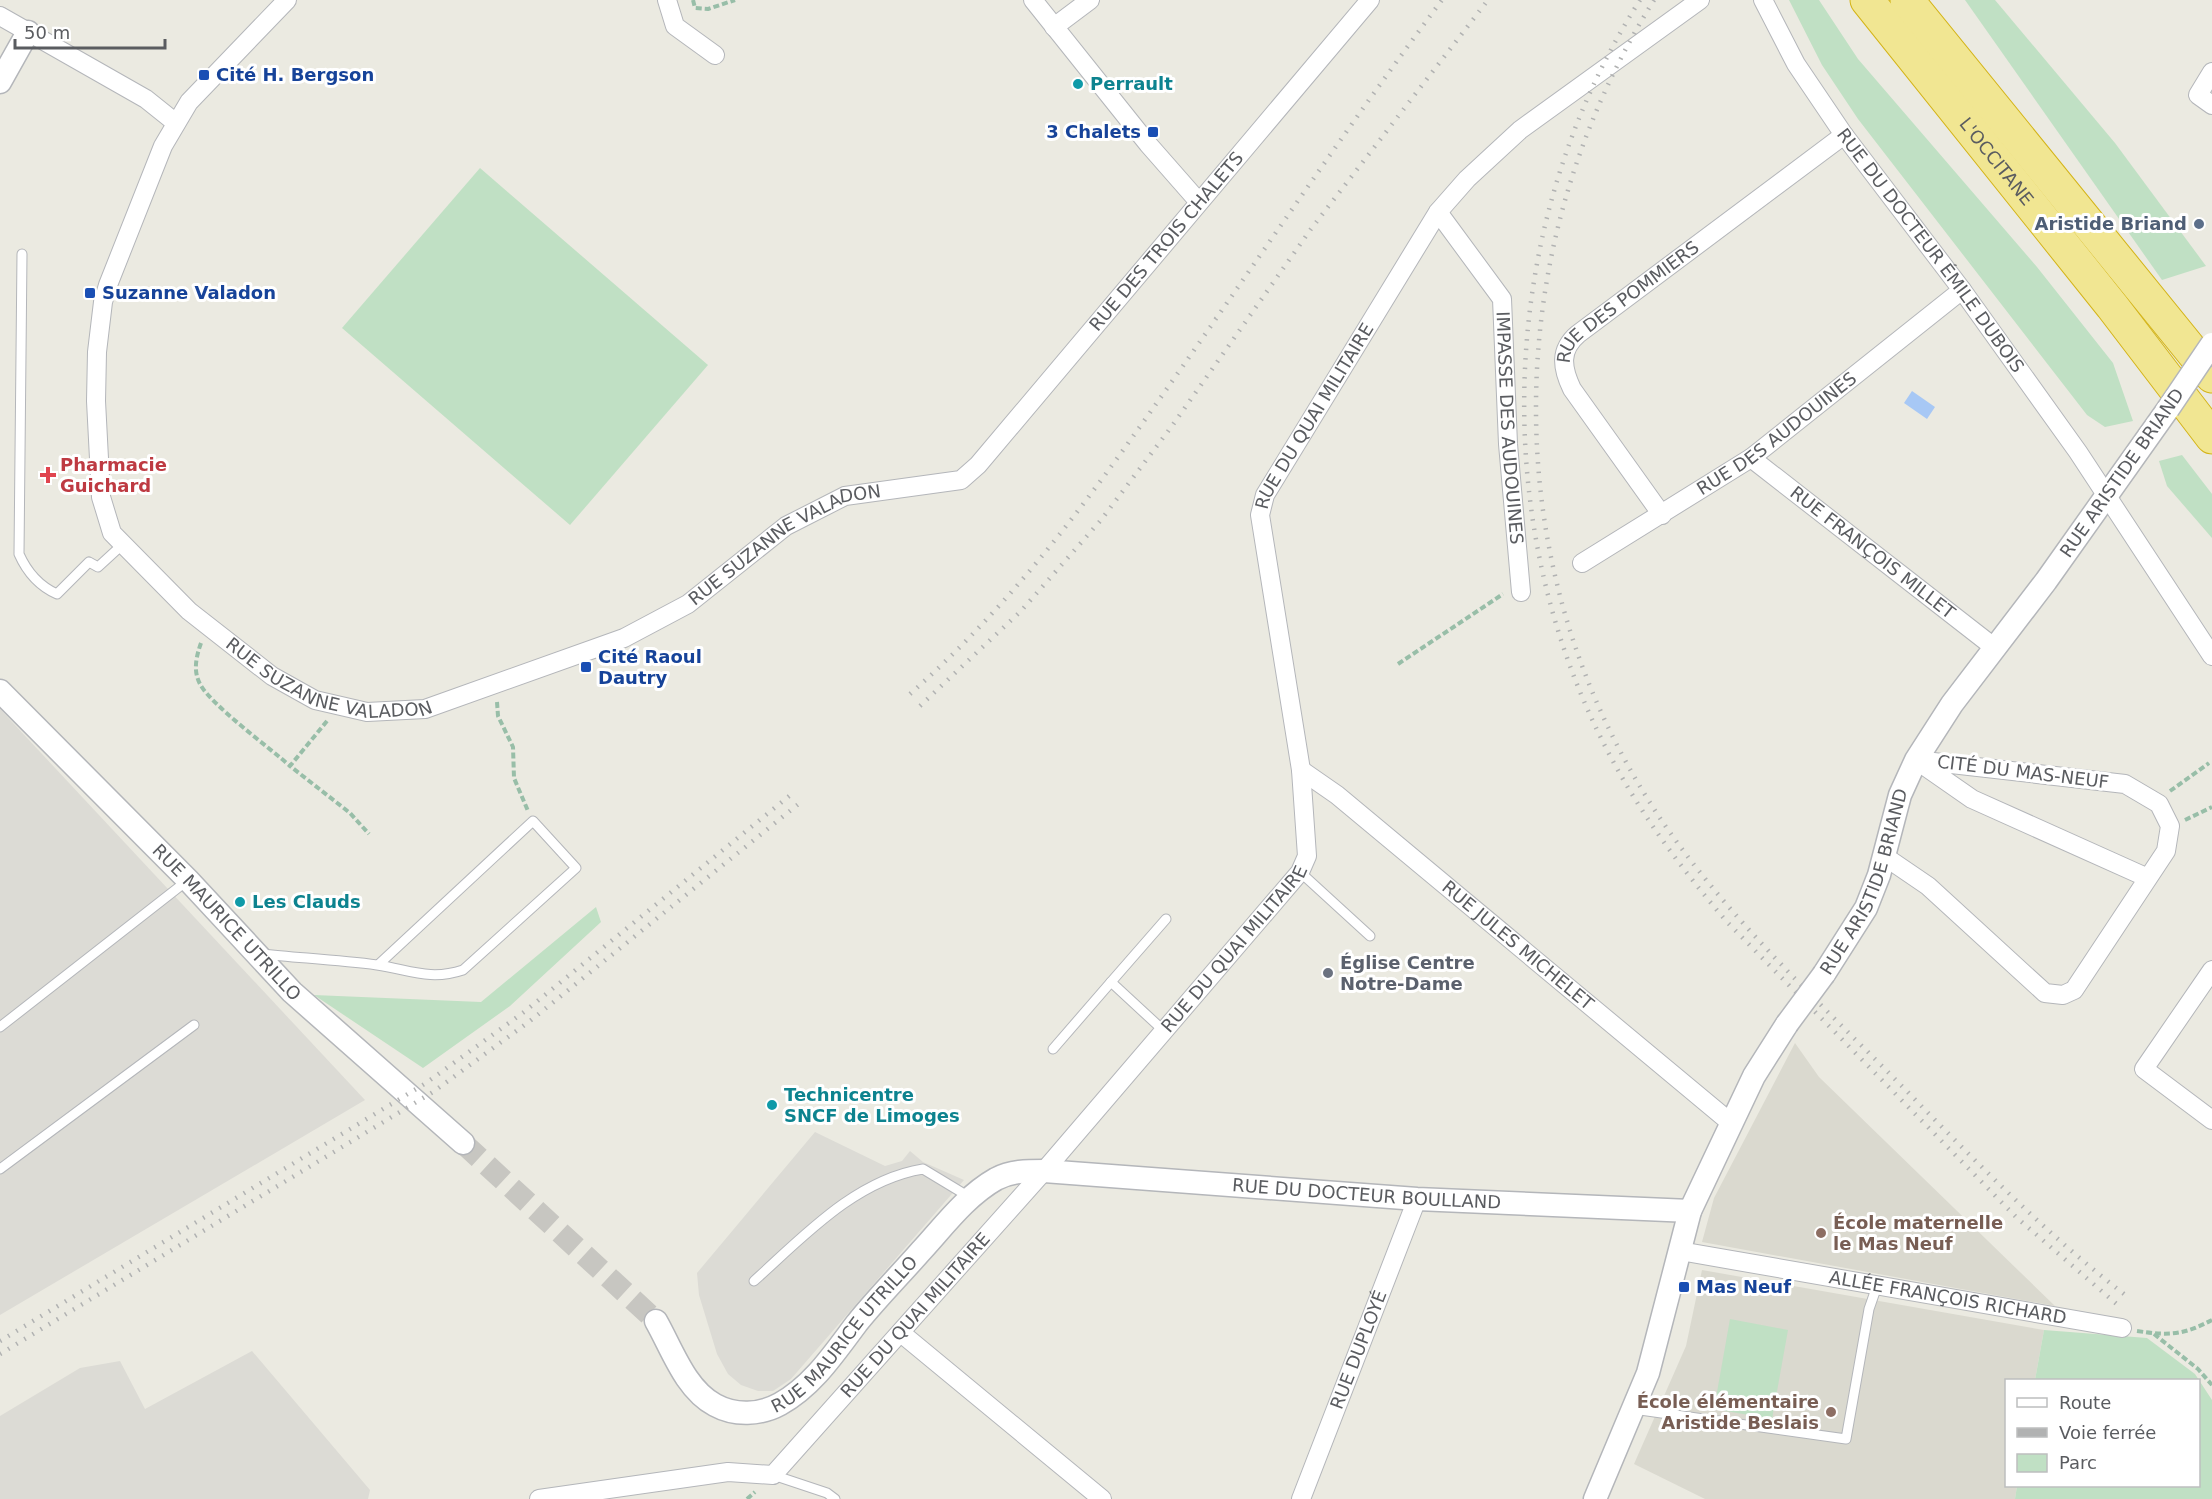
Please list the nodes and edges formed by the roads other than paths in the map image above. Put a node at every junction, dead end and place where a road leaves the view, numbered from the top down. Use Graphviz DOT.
graph roads {
  1 [pos="287,0"];
  2 [pos="667,0"];
  3 [pos="1033,0"];
  4 [pos="1090,0"];
  5 [pos="1370,0"];
  6 [pos="1700,0"];
  7 [pos="1763,0"];
  8 [pos="1867,0"];
  9 [pos="1907,0"];
  10 [pos="0,16"];
  11 [pos="1054,27"];
  12 [pos="28,32"];
  13 [pos="715,55"];
  14 [pos="2212,72"];
  15 [pos="0,82"];
  16 [pos="2212,105"];
  17 [pos="176,123"];
  18 [pos="1844,135"];
  19 [pos="1198,201"];
  20 [pos="1438,212"];
  21 [pos="22,254"];
  22 [pos="1962,290"];
  23 [pos="2212,344"];
  24 [pos="2212,376"];
  25 [pos="2212,438"];
  26 [pos="1751,458"];
  27 [pos="961,480"];
  28 [pos="2106,494"];
  29 [pos="1662,515"];
  30 [pos="122,545"];
  31 [pos="1582,563"];
  32 [pos="1521,592"];
  33 [pos="1995,648"];
  34 [pos="2212,656"];
  35 [pos="0,691"];
  36 [pos="1916,760"];
  37 [pos="1301,770"];
  38 [pos="1884,856"];
  39 [pos="1300,872"];
  40 [pos="2148,878"];
  41 [pos="188,880"];
  42 [pos="1166,919"];
  43 [pos="1370,936"];
  44 [pos="256,954"];
  45 [pos="378,965"];
  46 [pos="2212,970"];
  47 [pos="1111,982"];
  48 [pos="194,1024"];
  49 [pos="0,1027"];
  50 [pos="1164,1031"];
  51 [pos="1053,1049"];
  52 [pos="2212,1120"];
  53 [pos="1731,1123"];
  54 [pos="463,1143"];
  55 [pos="0,1169"];
  56 [pos="1044,1171"];
  57 [pos="970,1198"];
  58 [pos="1417,1199"];
  59 [pos="1690,1211"];
  60 [pos="1680,1251"];
  61 [pos="754,1281"];
  62 [pos="1877,1286"];
  63 [pos="656,1320"];
  64 [pos="2122,1328"];
  65 [pos="901,1332"];
  66 [pos="1633,1409"];
  67 [pos="773,1475"];
  68 [pos="538,1499"];
  69 [pos="835,1499"];
  70 [pos="1102,1499"];
  71 [pos="1301,1499"];
  72 [pos="1595,1499"];
  1 -- 17 [label="street, RUE SUZANNE VALADON"];
  2 -- 13 [label="street"];
  3 -- 11 [label="street"];
  4 -- 11 [label="street"];
  5 -- 19 [label="street, RUE DES TROIS CHALETS"];
  6 -- 20 [label="street, RUE DU QUAI MILITAIRE"];
  7 -- 18 [label="street, RUE DU DOCTEUR ÉMILE DUBOIS"];
  8 -- 25 [label="highway, L'OCCITANE"];
  9 -- 24 [label="highway, L'OCCITANE"];
  10 -- 12 [label="street"];
  11 -- 19 [label="street"];
  12 -- 15 [label="street"];
  12 -- 17 [label="street"];
  14 -- 16 [label="street"];
  17 -- 30 [label="street, RUE SUZANNE VALADON"];
  18 -- 22 [label="street, RUE DU DOCTEUR ÉMILE DUBOIS"];
  18 -- 29 [label="street, RUE DES POMMIERS"];
  19 -- 27 [label="street, RUE DES TROIS CHALETS"];
  20 -- 32 [label="street, IMPASSE DES AUDOUINES"];
  20 -- 37 [label="street, RUE DU QUAI MILITAIRE"];
  21 -- 30 [label="lane"];
  22 -- 26 [label="street, RUE DES AUDOUINES"];
  22 -- 28 [label="street, RUE DU DOCTEUR ÉMILE DUBOIS"];
  23 -- 28 [label="street, RUE ARISTIDE BRIAND, bridge"];
  26 -- 29 [label="street, RUE DES AUDOUINES"];
  26 -- 33 [label="street, RUE FRANÇOIS MILLET"];
  27 -- 30 [label="street, RUE SUZANNE VALADON"];
  28 -- 33 [label="street, RUE ARISTIDE BRIAND"];
  28 -- 34 [label="street, RUE DU DOCTEUR ÉMILE DUBOIS"];
  29 -- 31 [label="street, RUE DES AUDOUINES"];
  33 -- 36 [label="street, RUE ARISTIDE BRIAND"];
  35 -- 41 [label="street, RUE MAURICE UTRILLO"];
  36 -- 38 [label="street, RUE ARISTIDE BRIAND"];
  36 -- 40 [label="street, CITÉ DU MAS-NEUF"];
  36 -- 40 [label="street, CITÉ DU MAS-NEUF"];
  37 -- 39 [label="street, RUE DU QUAI MILITAIRE"];
  37 -- 53 [label="street, RUE JULES MICHELET"];
  38 -- 40 [label="street"];
  38 -- 53 [label="street, RUE ARISTIDE BRIAND, bridge"];
  39 -- 43 [label="lane"];
  39 -- 50 [label="street, RUE DU QUAI MILITAIRE"];
  41 -- 44 [label="street, RUE MAURICE UTRILLO"];
  41 -- 49 [label="lane"];
  42 -- 47 [label="lane"];
  44 -- 45 [label="lane"];
  44 -- 54 [label="street, RUE MAURICE UTRILLO"];
  45 -- 45 [label="lane"];
  46 -- 52 [label="street"];
  47 -- 50 [label="lane"];
  47 -- 51 [label="lane"];
  48 -- 55 [label="lane"];
  50 -- 56 [label="street, RUE DU QUAI MILITAIRE"];
  53 -- 59 [label="street, RUE ARISTIDE BRIAND"];
  56 -- 57 [label="street, RUE MAURICE UTRILLO"];
  56 -- 58 [label="street, RUE DU DOCTEUR BOULLAND"];
  56 -- 65 [label="street, RUE DU QUAI MILITAIRE"];
  57 -- 61 [label="lane"];
  57 -- 63 [label="street, RUE MAURICE UTRILLO"];
  58 -- 59 [label="street, RUE DU DOCTEUR BOULLAND"];
  58 -- 71 [label="street, RUE DUPLOYÉ"];
  59 -- 60 [label="street, RUE ARISTIDE BRIAND"];
  60 -- 62 [label="street, ALLÉE FRANÇOIS RICHARD"];
  60 -- 66 [label="street, RUE ARISTIDE BRIAND"];
  62 -- 64 [label="street, ALLÉE FRANÇOIS RICHARD"];
  62 -- 66 [label="lane"];
  65 -- 67 [label="street, RUE DU QUAI MILITAIRE"];
  65 -- 70 [label="street"];
  66 -- 72 [label="street, RUE ARISTIDE BRIAND"];
  67 -- 68 [label="street"];
  67 -- 69 [label="lane"];
}
